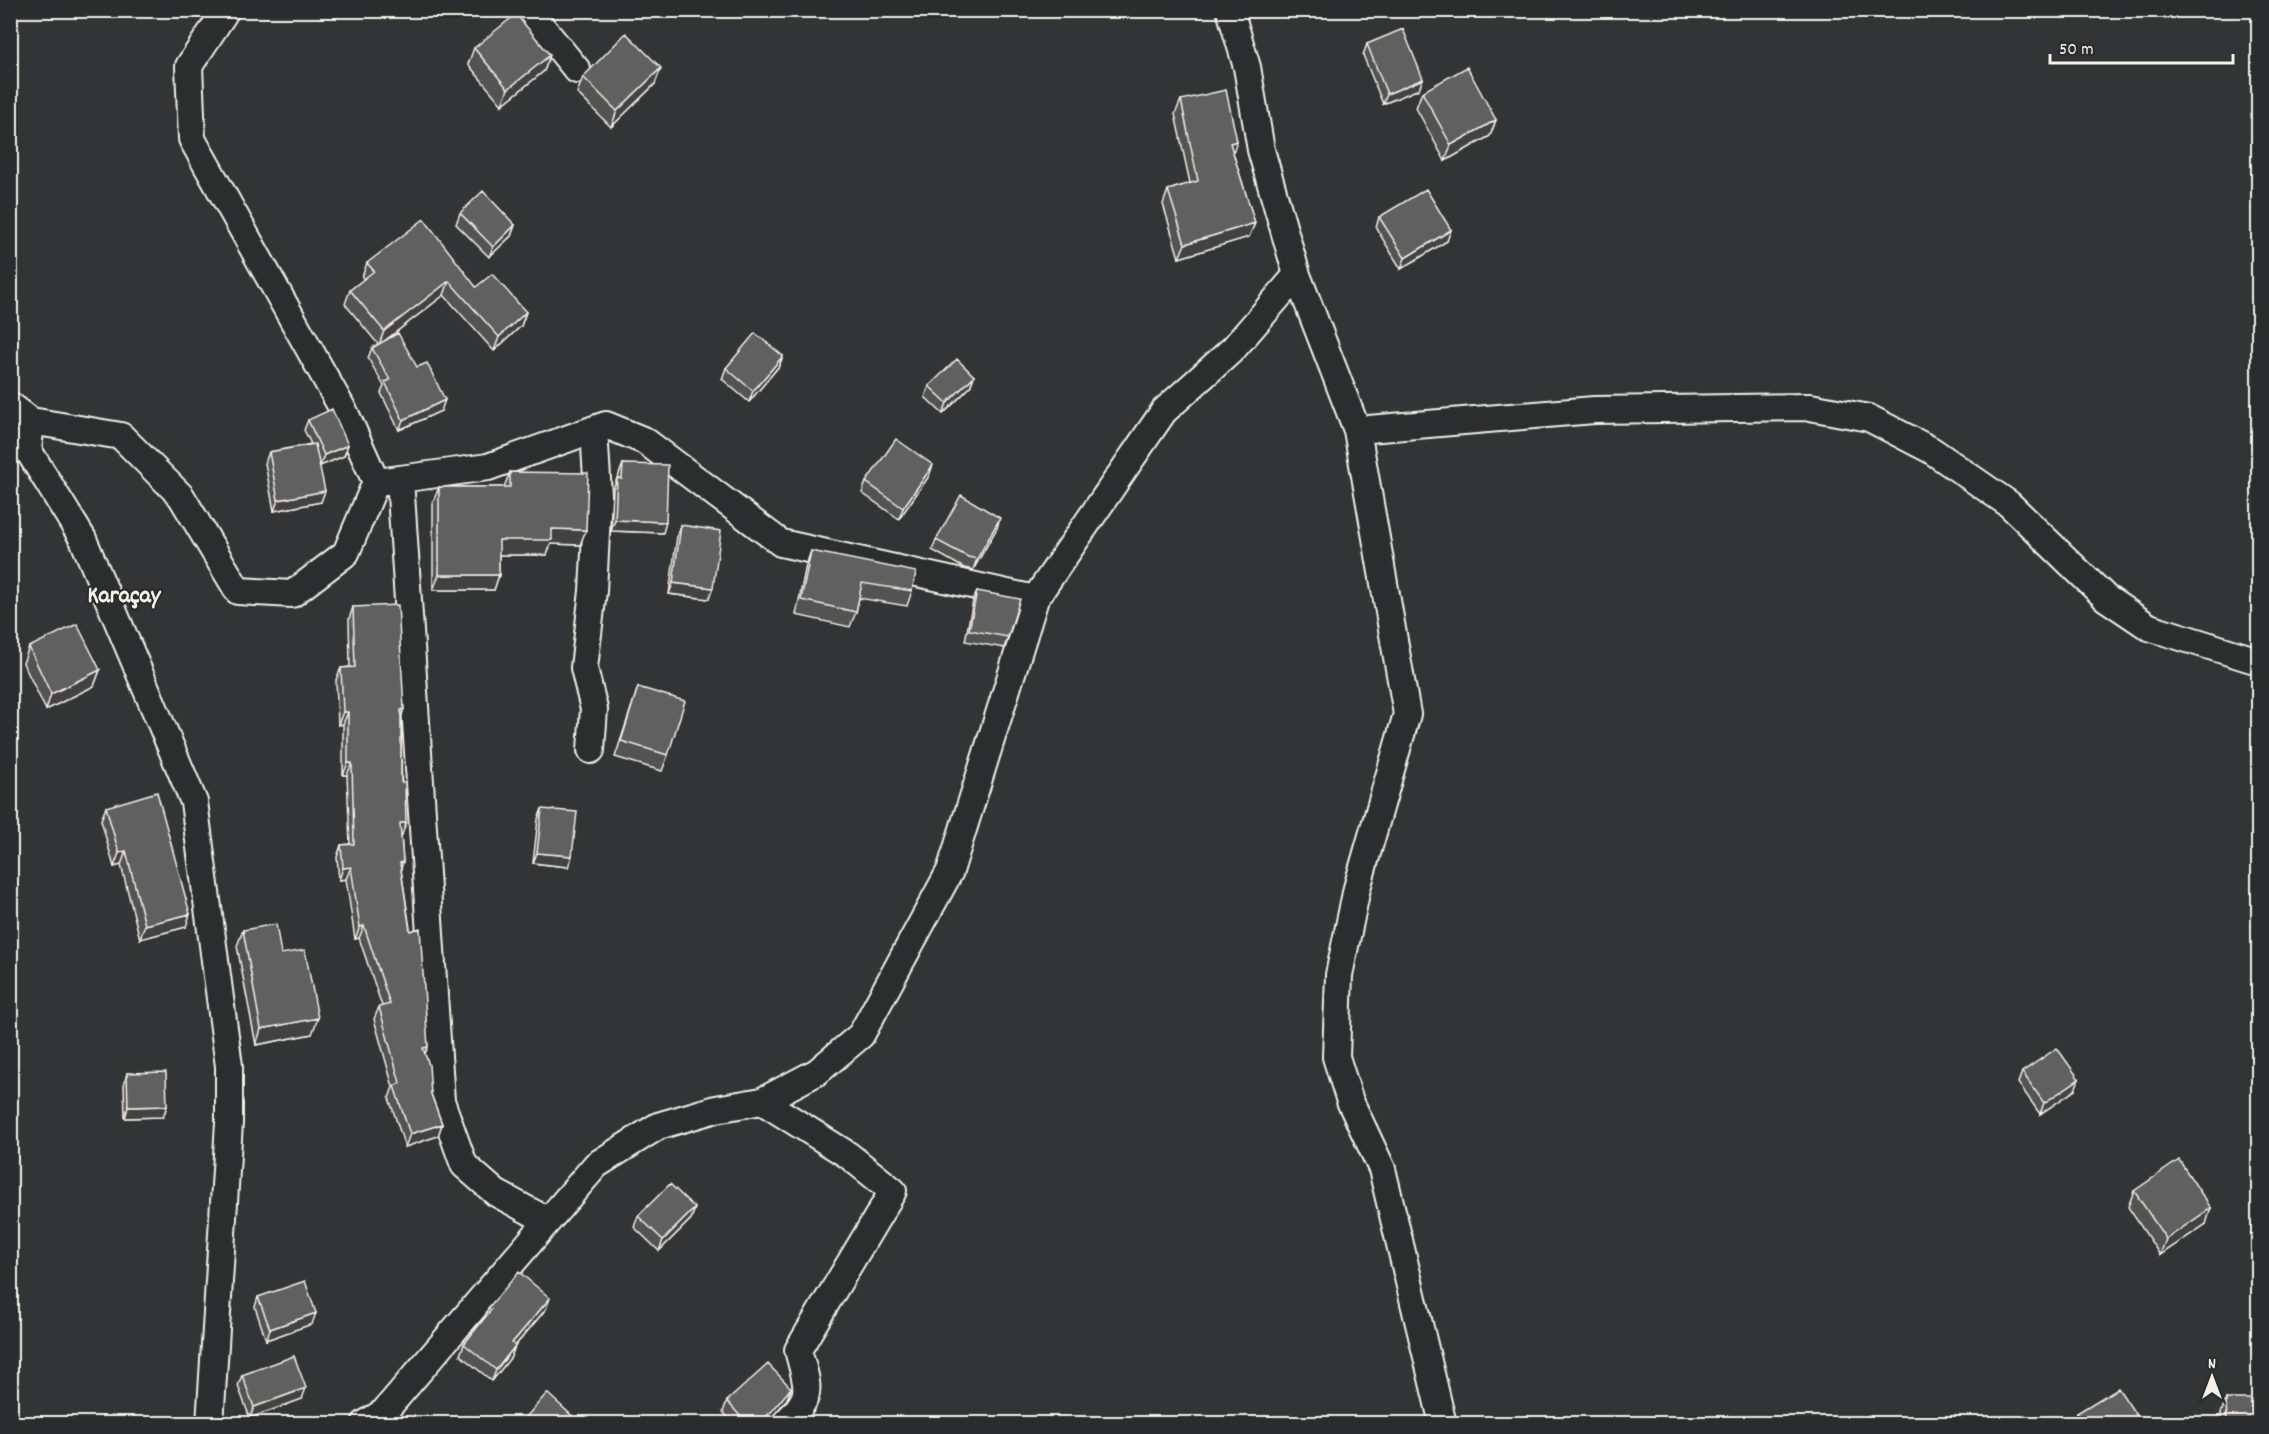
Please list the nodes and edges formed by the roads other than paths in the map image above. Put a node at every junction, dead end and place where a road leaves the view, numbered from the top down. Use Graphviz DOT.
graph roads {
  1 [pos="226,10"];
  2 [pos="528,10"];
  3 [pos="1230,10"];
  4 [pos="577,70"];
  5 [pos="1297,275"];
  6 [pos="10,405"];
  7 [pos="32,421"];
  8 [pos="594,429"];
  9 [pos="1357,430"];
  10 [pos="388,481"];
  11 [pos="1035,599"];
  12 [pos="2259,661"];
  13 [pos="591,750"];
  14 [pos="762,1101"];
  15 [pos="548,1221"];
  16 [pos="381,1420"];
  17 [pos="210,1424"];
  18 [pos="784,1424"];
  19 [pos="1443,1424"];
  1 -- 10 [label="street"];
  2 -- 4 [label="street"];
  3 -- 5 [label="street"];
  5 -- 9 [label="street"];
  5 -- 11 [label="street"];
  6 -- 7 [label="street"];
  7 -- 10 [label="street"];
  7 -- 17 [label="street"];
  8 -- 10 [label="street"];
  8 -- 11 [label="street"];
  8 -- 13 [label="street"];
  9 -- 12 [label="street"];
  9 -- 19 [label="street"];
  10 -- 15 [label="street"];
  11 -- 14 [label="street"];
  14 -- 15 [label="street"];
  14 -- 18 [label="street"];
  15 -- 16 [label="street"];
}
